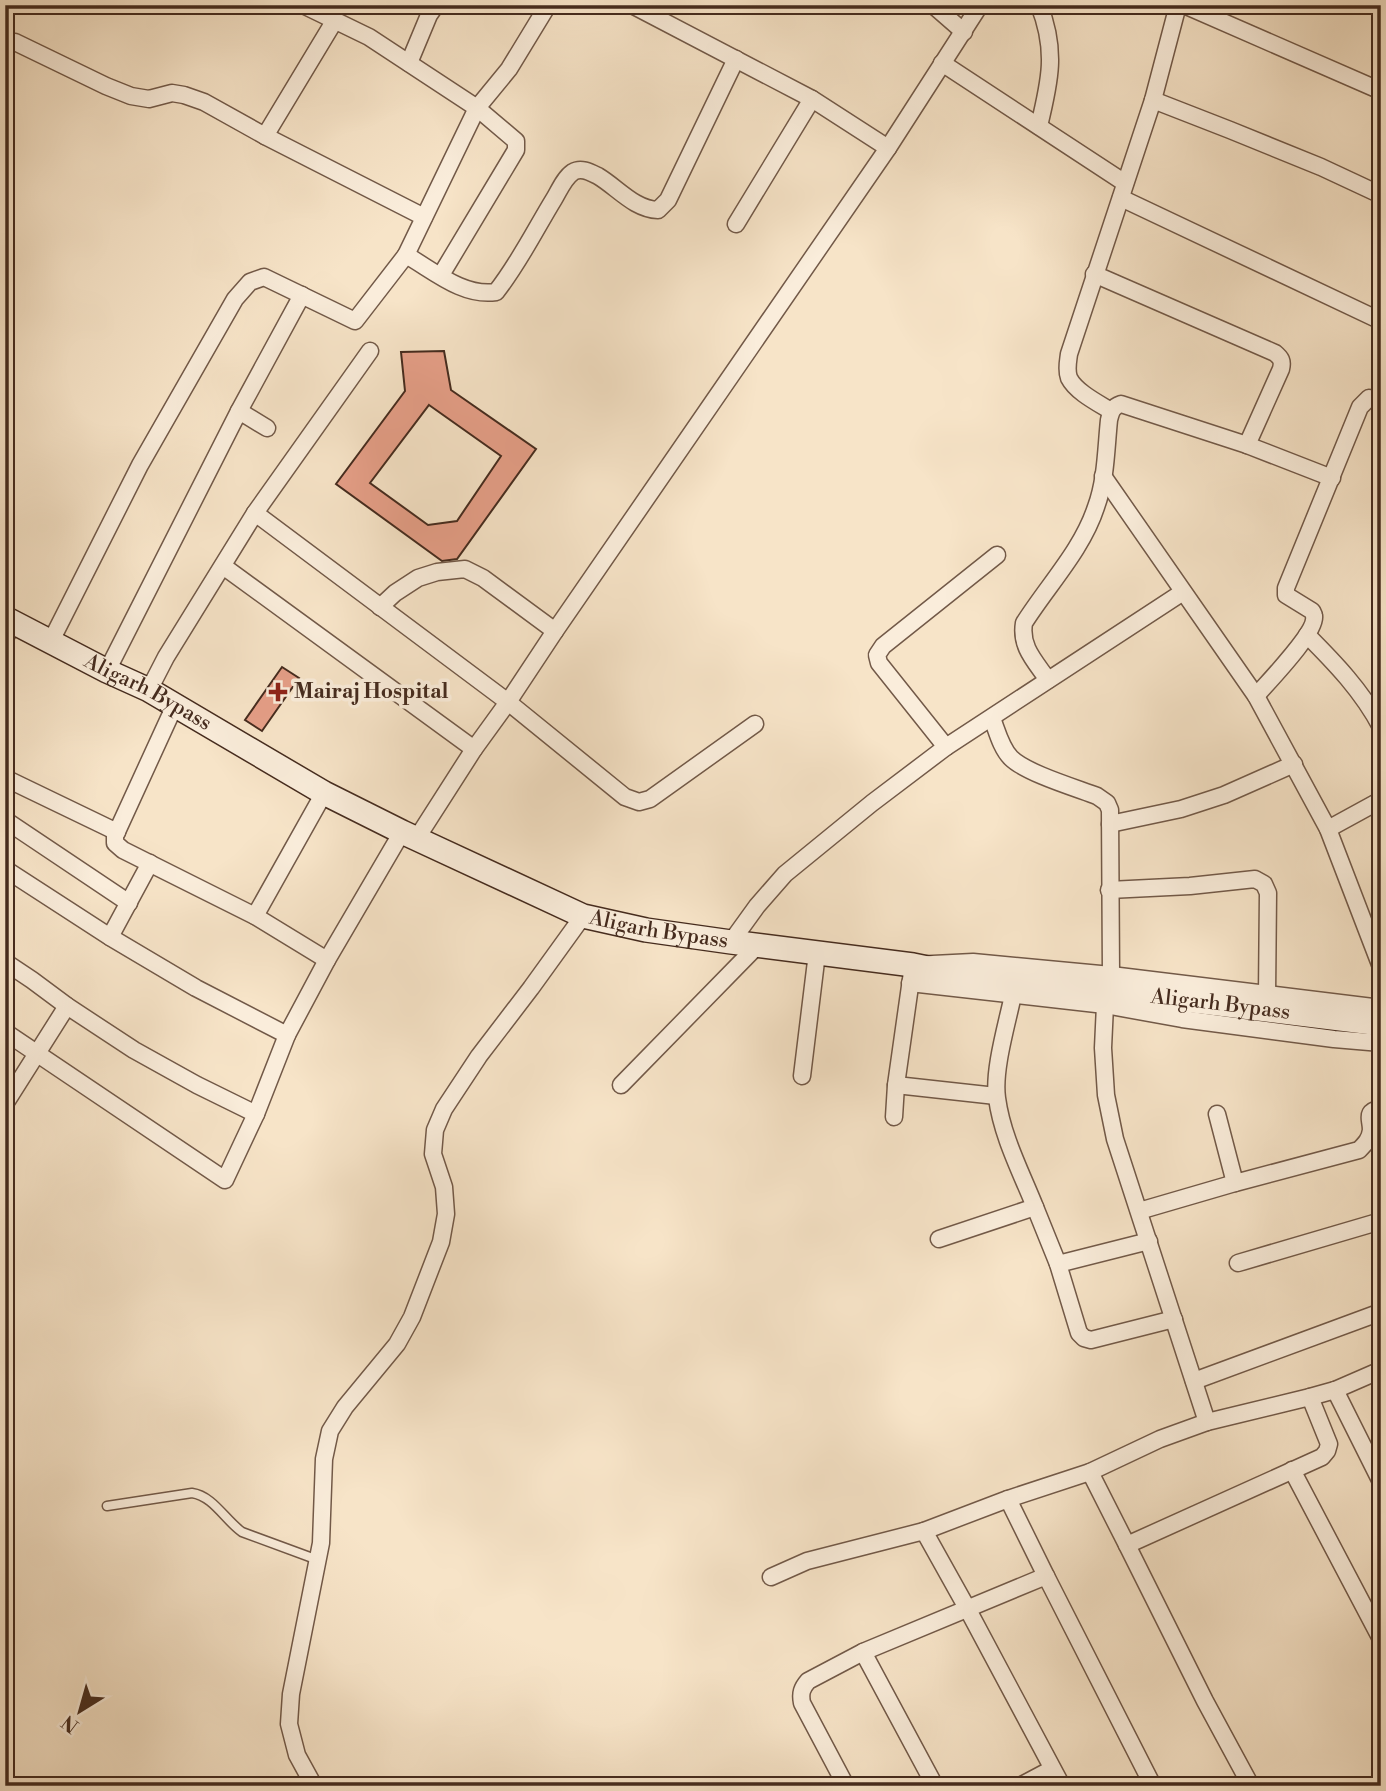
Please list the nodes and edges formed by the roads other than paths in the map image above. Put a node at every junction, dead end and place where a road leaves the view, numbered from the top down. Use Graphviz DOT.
graph roads {
  1 [pos="303,5"];
  2 [pos="436,5"];
  3 [pos="548,5"];
  4 [pos="632,5"];
  5 [pos="933,5"];
  6 [pos="981,5"];
  7 [pos="1040,5"];
  8 [pos="1178,5"];
  9 [pos="1184,5"];
  10 [pos="335,20"];
  11 [pos="964,32"];
  12 [pos="15,42"];
  13 [pos="736,59"];
  14 [pos="409,63"];
  15 [pos="942,63"];
  16 [pos="1381,91"];
  17 [pos="812,99"];
  18 [pos="1153,100"];
  19 [pos="477,108"];
  20 [pos="1039,127"];
  21 [pos="265,136"];
  22 [pos="888,148"];
  23 [pos="1123,190"];
  24 [pos="1381,195"];
  25 [pos="424,217"];
  26 [pos="736,224"];
  27 [pos="406,255"];
  28 [pos="1094,274"];
  29 [pos="440,275"];
  30 [pos="302,295"];
  31 [pos="1381,321"];
  32 [pos="370,351"];
  33 [pos="1381,401"];
  34 [pos="239,411"];
  35 [pos="1111,411"];
  36 [pos="267,428"];
  37 [pos="1247,445"];
  38 [pos="1104,476"];
  39 [pos="1332,478"];
  40 [pos="255,513"];
  41 [pos="997,555"];
  42 [pos="223,566"];
  43 [pos="1183,592"];
  44 [pos="380,607"];
  45 [pos="8,626"];
  46 [pos="555,631"];
  47 [pos="1307,635"];
  48 [pos="51,641"];
  49 [pos="107,671"];
  50 [pos="1048,680"];
  51 [pos="149,690"];
  52 [pos="1256,696"];
  53 [pos="508,702"];
  54 [pos="175,705"];
  55 [pos="992,718"];
  56 [pos="755,723"];
  57 [pos="1381,727"];
  58 [pos="946,747"];
  59 [pos="474,749"];
  60 [pos="1294,764"];
  61 [pos="5,778"];
  62 [pos="324,793"];
  63 [pos="1381,800"];
  64 [pos="5,820"];
  65 [pos="1110,824"];
  66 [pos="1328,829"];
  67 [pos="117,832"];
  68 [pos="409,835"];
  69 [pos="150,863"];
  70 [pos="5,869"];
  71 [pos="1110,890"];
  72 [pos="129,903"];
  73 [pos="254,916"];
  74 [pos="583,916"];
  75 [pos="110,937"];
  76 [pos="731,942"];
  77 [pos="757,946"];
  78 [pos="817,953"];
  79 [pos="327,960"];
  80 [pos="5,962"];
  81 [pos="1381,967"];
  82 [pos="911,974"];
  83 [pos="1111,975"];
  84 [pos="1013,995"];
  85 [pos="1267,995"];
  86 [pos="1105,1005"];
  87 [pos="67,1006"];
  88 [pos="1381,1009"];
  89 [pos="1381,1024"];
  90 [pos="5,1032"];
  91 [pos="287,1035"];
  92 [pos="1381,1043"];
  93 [pos="37,1054"];
  94 [pos="802,1076"];
  95 [pos="621,1085"];
  96 [pos="896,1085"];
  97 [pos="996,1096"];
  98 [pos="5,1104"];
  99 [pos="1381,1108"];
  100 [pos="256,1114"];
  101 [pos="1217,1114"];
  102 [pos="894,1117"];
  103 [pos="1235,1183"];
  104 [pos="1035,1207"];
  105 [pos="1139,1211"];
  106 [pos="1381,1221"];
  107 [pos="939,1239"];
  108 [pos="1149,1241"];
  109 [pos="1238,1263"];
  110 [pos="1058,1264"];
  111 [pos="1381,1312"];
  112 [pos="1174,1319"];
  113 [pos="1381,1370"];
  114 [pos="1194,1381"];
  115 [pos="1335,1390"];
  116 [pos="1310,1397"];
  117 [pos="1207,1422"];
  118 [pos="1292,1470"];
  119 [pos="1090,1472"];
  120 [pos="1381,1482"];
  121 [pos="1008,1499"];
  122 [pos="107,1506"];
  123 [pos="924,1531"];
  124 [pos="1127,1545"];
  125 [pos="318,1560"];
  126 [pos="1046,1576"];
  127 [pos="771,1577"];
  128 [pos="967,1608"];
  129 [pos="1381,1639"];
  130 [pos="863,1653"];
  131 [pos="1052,1769"];
  132 [pos="314,1786"];
  133 [pos="846,1786"];
  134 [pos="935,1786"];
  135 [pos="1020,1786"];
  136 [pos="1062,1786"];
  137 [pos="1153,1786"];
  138 [pos="1251,1786"];
  1 -- 10 [label="street"];
  2 -- 14 [label="street"];
  3 -- 19 [label="street"];
  4 -- 13 [label="street"];
  5 -- 11 [label="street"];
  6 -- 11 [label="street"];
  7 -- 20 [label="street"];
  8 -- 18 [label="street"];
  9 -- 16 [label="street"];
  10 -- 14 [label="street"];
  10 -- 21 [label="street"];
  11 -- 15 [label="street"];
  12 -- 21 [label="street"];
  13 -- 17 [label="street"];
  13 -- 29 [label="street"];
  14 -- 19 [label="street"];
  15 -- 20 [label="street"];
  15 -- 22 [label="street"];
  17 -- 22 [label="street"];
  17 -- 26 [label="street"];
  18 -- 23 [label="street"];
  18 -- 24 [label="street"];
  19 -- 25 [label="street"];
  19 -- 29 [label="street"];
  20 -- 23 [label="street"];
  21 -- 25 [label="street"];
  22 -- 46 [label="street"];
  23 -- 28 [label="street"];
  23 -- 31 [label="street"];
  25 -- 27 [label="street"];
  27 -- 29 [label="street"];
  27 -- 30 [label="street"];
  28 -- 35 [label="street"];
  28 -- 37 [label="street"];
  30 -- 34 [label="street"];
  30 -- 48 [label="street"];
  32 -- 40 [label="street"];
  33 -- 39 [label="street"];
  34 -- 36 [label="street"];
  34 -- 49 [label="street"];
  35 -- 37 [label="street"];
  35 -- 38 [label="street"];
  37 -- 39 [label="street"];
  38 -- 43 [label="street"];
  38 -- 50 [label="street"];
  39 -- 47 [label="street"];
  40 -- 42 [label="street"];
  40 -- 44 [label="street"];
  41 -- 58 [label="street"];
  42 -- 51 [label="street"];
  42 -- 59 [label="street"];
  43 -- 50 [label="street"];
  43 -- 52 [label="street"];
  44 -- 46 [label="street"];
  44 -- 53 [label="street"];
  45 -- 48 [label="main road, Aligarh Bypass"];
  46 -- 53 [label="street"];
  47 -- 52 [label="street"];
  47 -- 57 [label="street"];
  48 -- 49 [label="main road, Aligarh Bypass"];
  49 -- 51 [label="main road, Aligarh Bypass"];
  50 -- 55 [label="street"];
  51 -- 54 [label="main road, Aligarh Bypass"];
  52 -- 60 [label="street"];
  53 -- 56 [label="street"];
  53 -- 59 [label="street"];
  54 -- 62 [label="main road, Aligarh Bypass"];
  54 -- 67 [label="street"];
  55 -- 58 [label="street"];
  55 -- 65 [label="street"];
  58 -- 76 [label="street"];
  59 -- 68 [label="street"];
  60 -- 65 [label="street"];
  60 -- 66 [label="street"];
  61 -- 67 [label="street"];
  62 -- 68 [label="main road, Aligarh Bypass"];
  62 -- 73 [label="street"];
  63 -- 66 [label="street"];
  64 -- 72 [label="street"];
  65 -- 71 [label="street"];
  66 -- 81 [label="street"];
  67 -- 69 [label="street"];
  68 -- 74 [label="main road, Aligarh Bypass"];
  68 -- 79 [label="street"];
  69 -- 72 [label="street"];
  69 -- 73 [label="street"];
  70 -- 75 [label="street"];
  71 -- 83 [label="street"];
  71 -- 85 [label="street"];
  72 -- 75 [label="street"];
  73 -- 79 [label="street"];
  74 -- 76 [label="main road, Aligarh Bypass"];
  74 -- 125 [label="street"];
  75 -- 91 [label="street"];
  76 -- 77 [label="main road, Aligarh Bypass"];
  77 -- 78 [label="main road, Aligarh Bypass"];
  77 -- 95 [label="street"];
  78 -- 82 [label="main road, Aligarh Bypass"];
  78 -- 94 [label="street"];
  79 -- 91 [label="street"];
  80 -- 87 [label="street"];
  82 -- 83 [label="street"];
  82 -- 84 [label="street"];
  82 -- 89 [label="main road, Aligarh Bypass"];
  82 -- 96 [label="street"];
  83 -- 85 [label="street"];
  84 -- 86 [label="street"];
  84 -- 97 [label="street"];
  85 -- 88 [label="street"];
  86 -- 92 [label="street"];
  86 -- 105 [label="street"];
  87 -- 93 [label="street"];
  87 -- 100 [label="street"];
  90 -- 93 [label="street"];
  91 -- 100 [label="street"];
  93 -- 98 [label="street"];
  93 -- 100 [label="street"];
  96 -- 97 [label="street"];
  96 -- 102 [label="street"];
  97 -- 104 [label="street"];
  99 -- 103 [label="street"];
  101 -- 103 [label="street"];
  103 -- 105 [label="street"];
  104 -- 107 [label="street"];
  104 -- 110 [label="street"];
  105 -- 108 [label="street"];
  106 -- 109 [label="street"];
  108 -- 110 [label="street"];
  108 -- 112 [label="street"];
  110 -- 112 [label="street"];
  111 -- 114 [label="street"];
  112 -- 114 [label="street"];
  113 -- 115 [label="street"];
  114 -- 117 [label="street"];
  115 -- 116 [label="street"];
  115 -- 120 [label="street"];
  116 -- 117 [label="street"];
  116 -- 118 [label="street"];
  117 -- 119 [label="street"];
  118 -- 124 [label="street"];
  118 -- 129 [label="street"];
  119 -- 121 [label="street"];
  119 -- 124 [label="street"];
  121 -- 123 [label="street"];
  121 -- 126 [label="street"];
  122 -- 125 [label="lane"];
  123 -- 127 [label="street"];
  123 -- 128 [label="street"];
  124 -- 138 [label="street"];
  125 -- 132 [label="street"];
  126 -- 128 [label="street"];
  126 -- 137 [label="street"];
  128 -- 130 [label="street"];
  128 -- 131 [label="street"];
  130 -- 133 [label="street"];
  130 -- 134 [label="street"];
  131 -- 135 [label="street"];
  131 -- 136 [label="street"];
}
